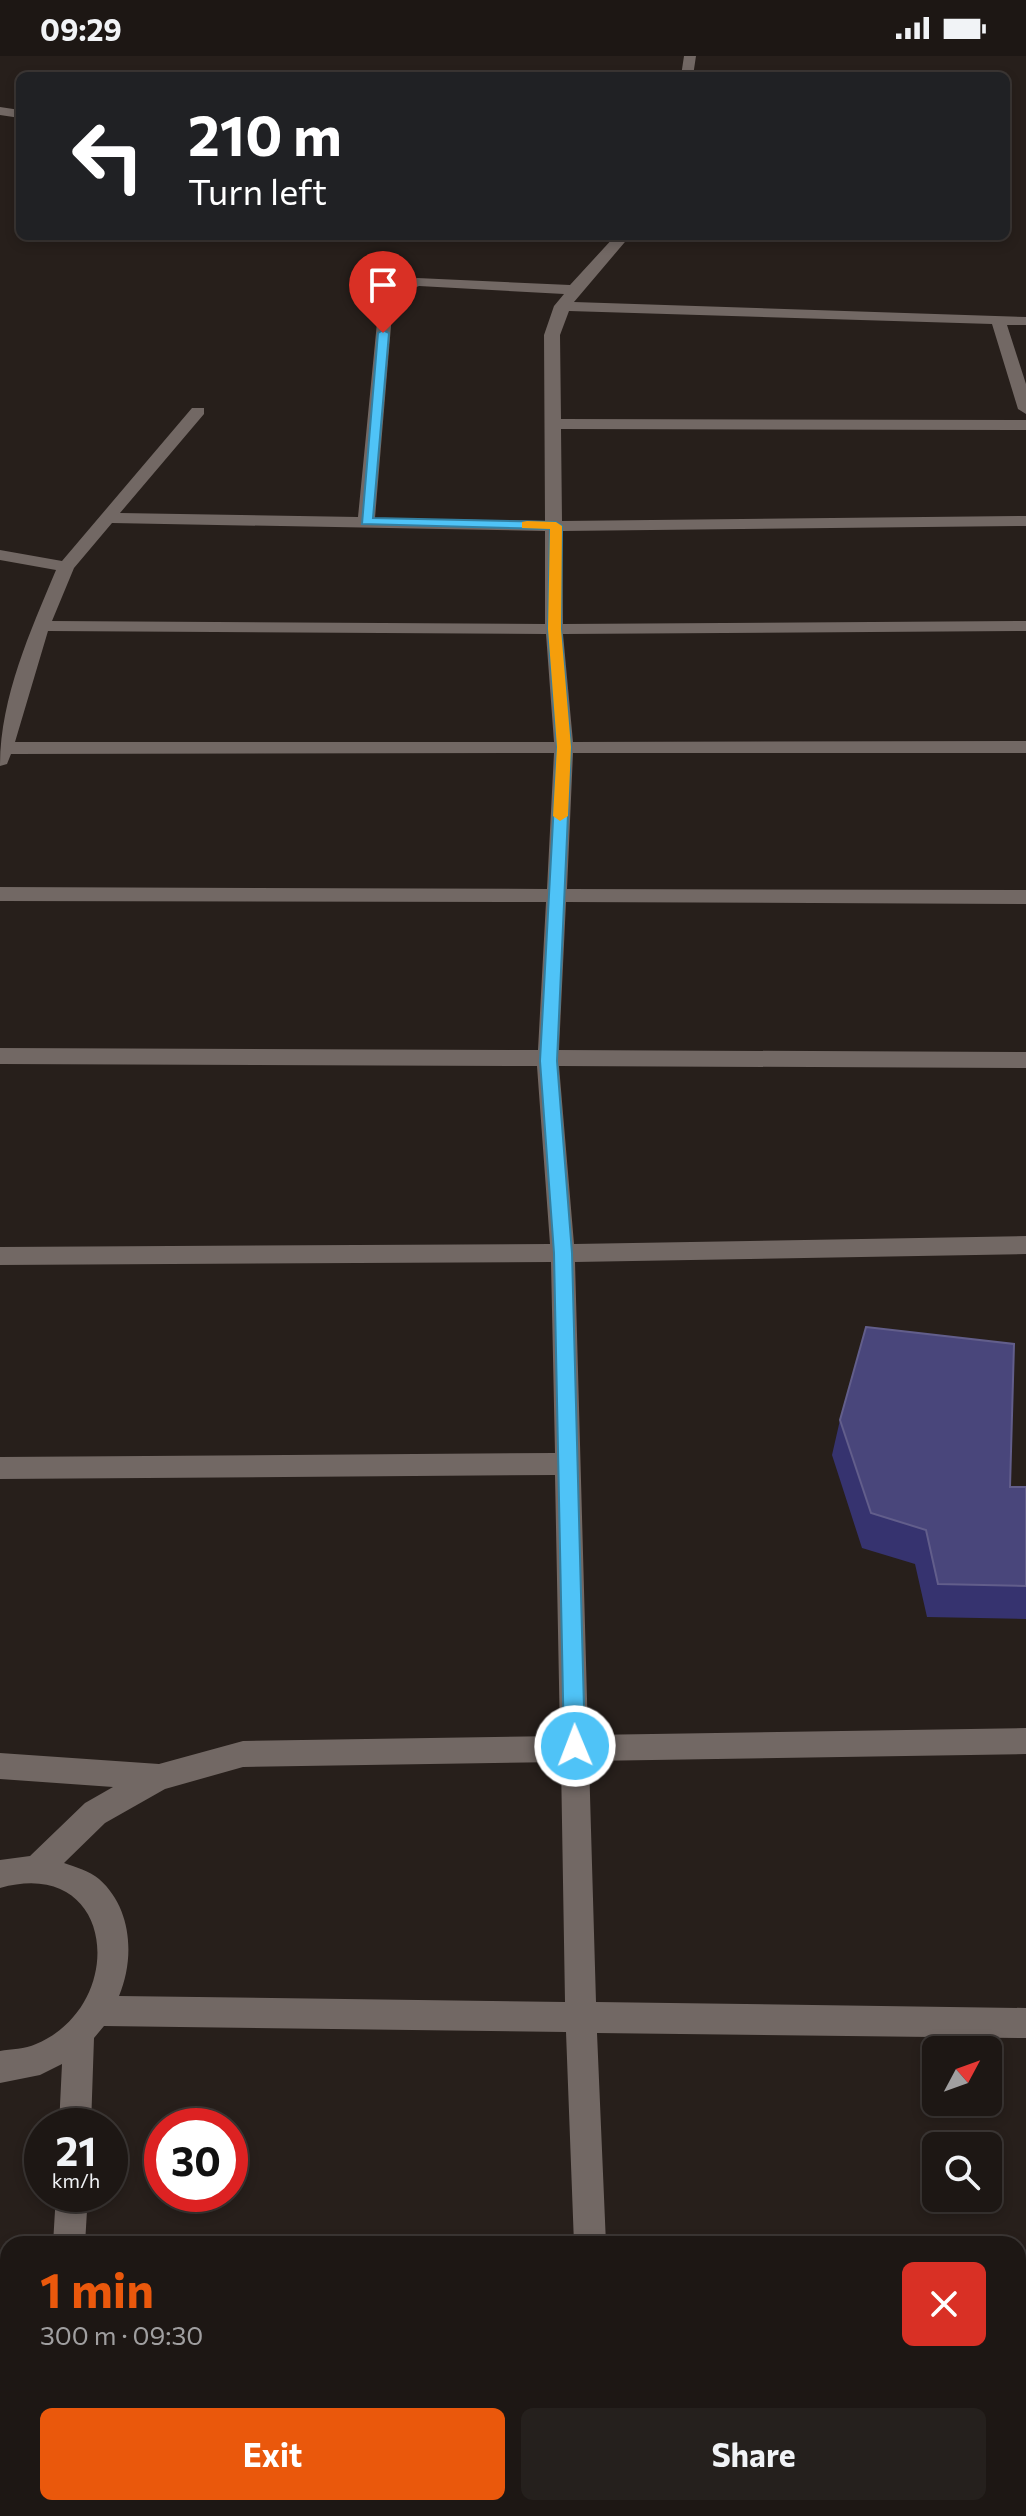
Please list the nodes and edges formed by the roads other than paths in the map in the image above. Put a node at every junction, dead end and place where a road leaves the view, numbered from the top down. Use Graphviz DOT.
graph roads {
  1 [pos="619,240"];
  2 [pos="567,298"];
  3 [pos="998,320"];
  4 [pos="1026,321"];
  5 [pos="1026,409"];
  6 [pos="198,411"];
  7 [pos="551,424"];
  8 [pos="1026,425"];
  9 [pos="108,518"];
  10 [pos="366,521"];
  11 [pos="1026,521"];
  12 [pos="556,526"];
  13 [pos="0,555"];
  14 [pos="66,567"];
  15 [pos="41,626"];
  16 [pos="1026,626"];
  17 [pos="554,629"];
  18 [pos="564,747"];
  19 [pos="1026,747"];
  20 [pos="3,754"];
  21 [pos="0,894"];
  22 [pos="556,895"];
  23 [pos="1026,897"];
  24 [pos="0,1056"];
  25 [pos="1026,1060"];
  26 [pos="548,1061"];
  27 [pos="1026,1245"];
  28 [pos="563,1253"];
  29 [pos="0,1256"];
  30 [pos="568,1464"];
  31 [pos="0,1468"];
  32 [pos="1026,1741"];
  33 [pos="575,1746"];
  34 [pos="0,1766"];
  35 [pos="159,1777"];
  36 [pos="37,1869"];
  37 [pos="0,1874"];
  38 [pos="99,2011"];
  39 [pos="581,2017"];
  40 [pos="1026,2023"];
  41 [pos="79,2036"];
  42 [pos="0,2067"];
  43 [pos="76,2108"];
  44 [pos="71,2212"];
  45 [pos="69,2236"];
  46 [pos="590,2236"];
  1 -- 2 [label="street"];
  2 -- 3 [label="street"];
  2 -- 7 [label="street"];
  2 -- 10 [label="street"];
  3 -- 4 [label="street"];
  3 -- 5 [label="street"];
  6 -- 9 [label="street"];
  7 -- 8 [label="street"];
  7 -- 12 [label="street"];
  9 -- 10 [label="street"];
  9 -- 14 [label="street"];
  10 -- 12 [label="street"];
  11 -- 12 [label="street"];
  12 -- 17 [label="street"];
  13 -- 14 [label="street"];
  14 -- 15 [label="street"];
  15 -- 17 [label="street"];
  15 -- 20 [label="street"];
  16 -- 17 [label="street"];
  17 -- 18 [label="street"];
  18 -- 19 [label="street"];
  18 -- 20 [label="street"];
  18 -- 22 [label="street"];
  21 -- 22 [label="street"];
  22 -- 23 [label="street"];
  22 -- 26 [label="street"];
  24 -- 26 [label="street"];
  25 -- 26 [label="street"];
  26 -- 28 [label="street"];
  27 -- 28 [label="street"];
  28 -- 29 [label="street"];
  28 -- 30 [label="street"];
  30 -- 31 [label="street"];
  30 -- 33 [label="street"];
  32 -- 33 [label="street"];
  33 -- 35 [label="street"];
  33 -- 39 [label="street"];
  34 -- 35 [label="street"];
  35 -- 36 [label="street"];
  36 -- 37 [label="street"];
  36 -- 38 [label="street"];
  38 -- 39 [label="street"];
  38 -- 41 [label="street"];
  39 -- 40 [label="street"];
  39 -- 46 [label="street"];
  41 -- 42 [label="street"];
  41 -- 43 [label="street"];
  44 -- 45 [label="street"];
}
